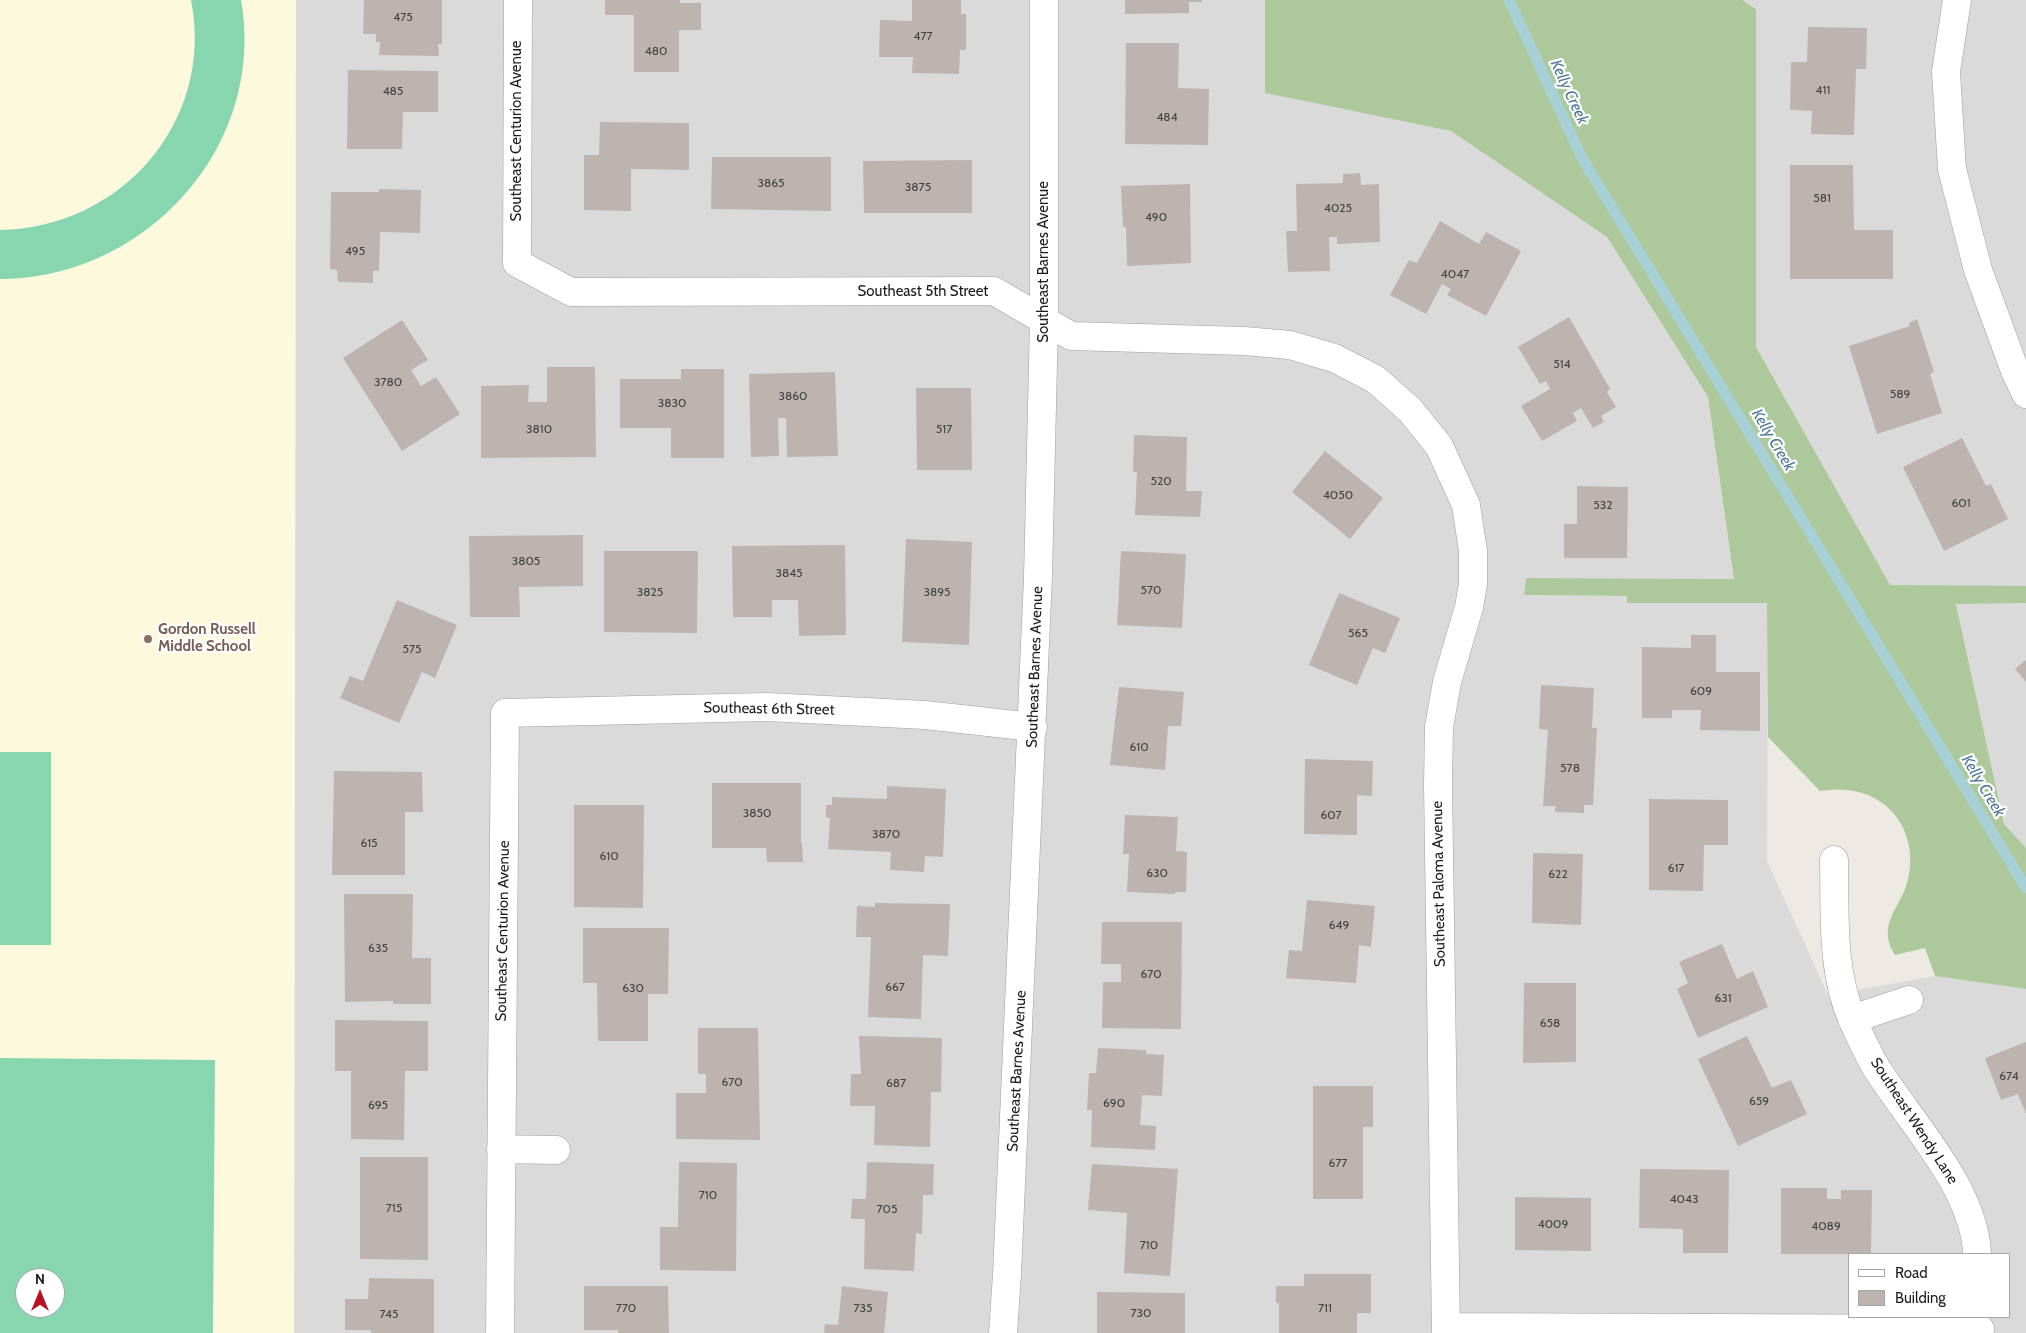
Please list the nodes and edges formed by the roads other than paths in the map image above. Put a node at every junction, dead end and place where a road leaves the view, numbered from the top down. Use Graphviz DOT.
graph roads {
  1 [pos="518,0"];
  2 [pos="1044,0"];
  3 [pos="1957,0"];
  4 [pos="517,263"];
  5 [pos="1044,321"];
  6 [pos="2026,394"];
  7 [pos="1439,446"];
  8 [pos="505,713"];
  9 [pos="1033,727"];
  10 [pos="1834,860"];
  11 [pos="1909,1000"];
  12 [pos="1852,1019"];
  13 [pos="500,1149"];
  14 [pos="556,1150"];
  15 [pos="1977,1253"];
  16 [pos="1980,1326"];
  17 [pos="1446,1330"];
  18 [pos="500,1333"];
  19 [pos="1002,1333"];
  1 -- 4 [label="street, Southeast Centurion Avenue"];
  2 -- 5 [label="street, Southeast Barnes Avenue"];
  3 -- 6 [label="street"];
  4 -- 5 [label="street, Southeast 5th Street"];
  5 -- 7 [label="street, Southeast 5th Street"];
  5 -- 9 [label="street, Southeast Barnes Avenue"];
  7 -- 17 [label="street, Southeast Paloma Avenue"];
  8 -- 9 [label="street, Southeast 6th Street"];
  8 -- 13 [label="street, Southeast Centurion Avenue"];
  9 -- 19 [label="street, Southeast Barnes Avenue"];
  10 -- 12 [label="street, Southeast Wendy Lane"];
  11 -- 12 [label="street"];
  12 -- 15 [label="street, Southeast Wendy Lane"];
  13 -- 14 [label="street"];
  13 -- 18 [label="street, Southeast Centurion Avenue"];
  16 -- 17 [label="street"];
}
